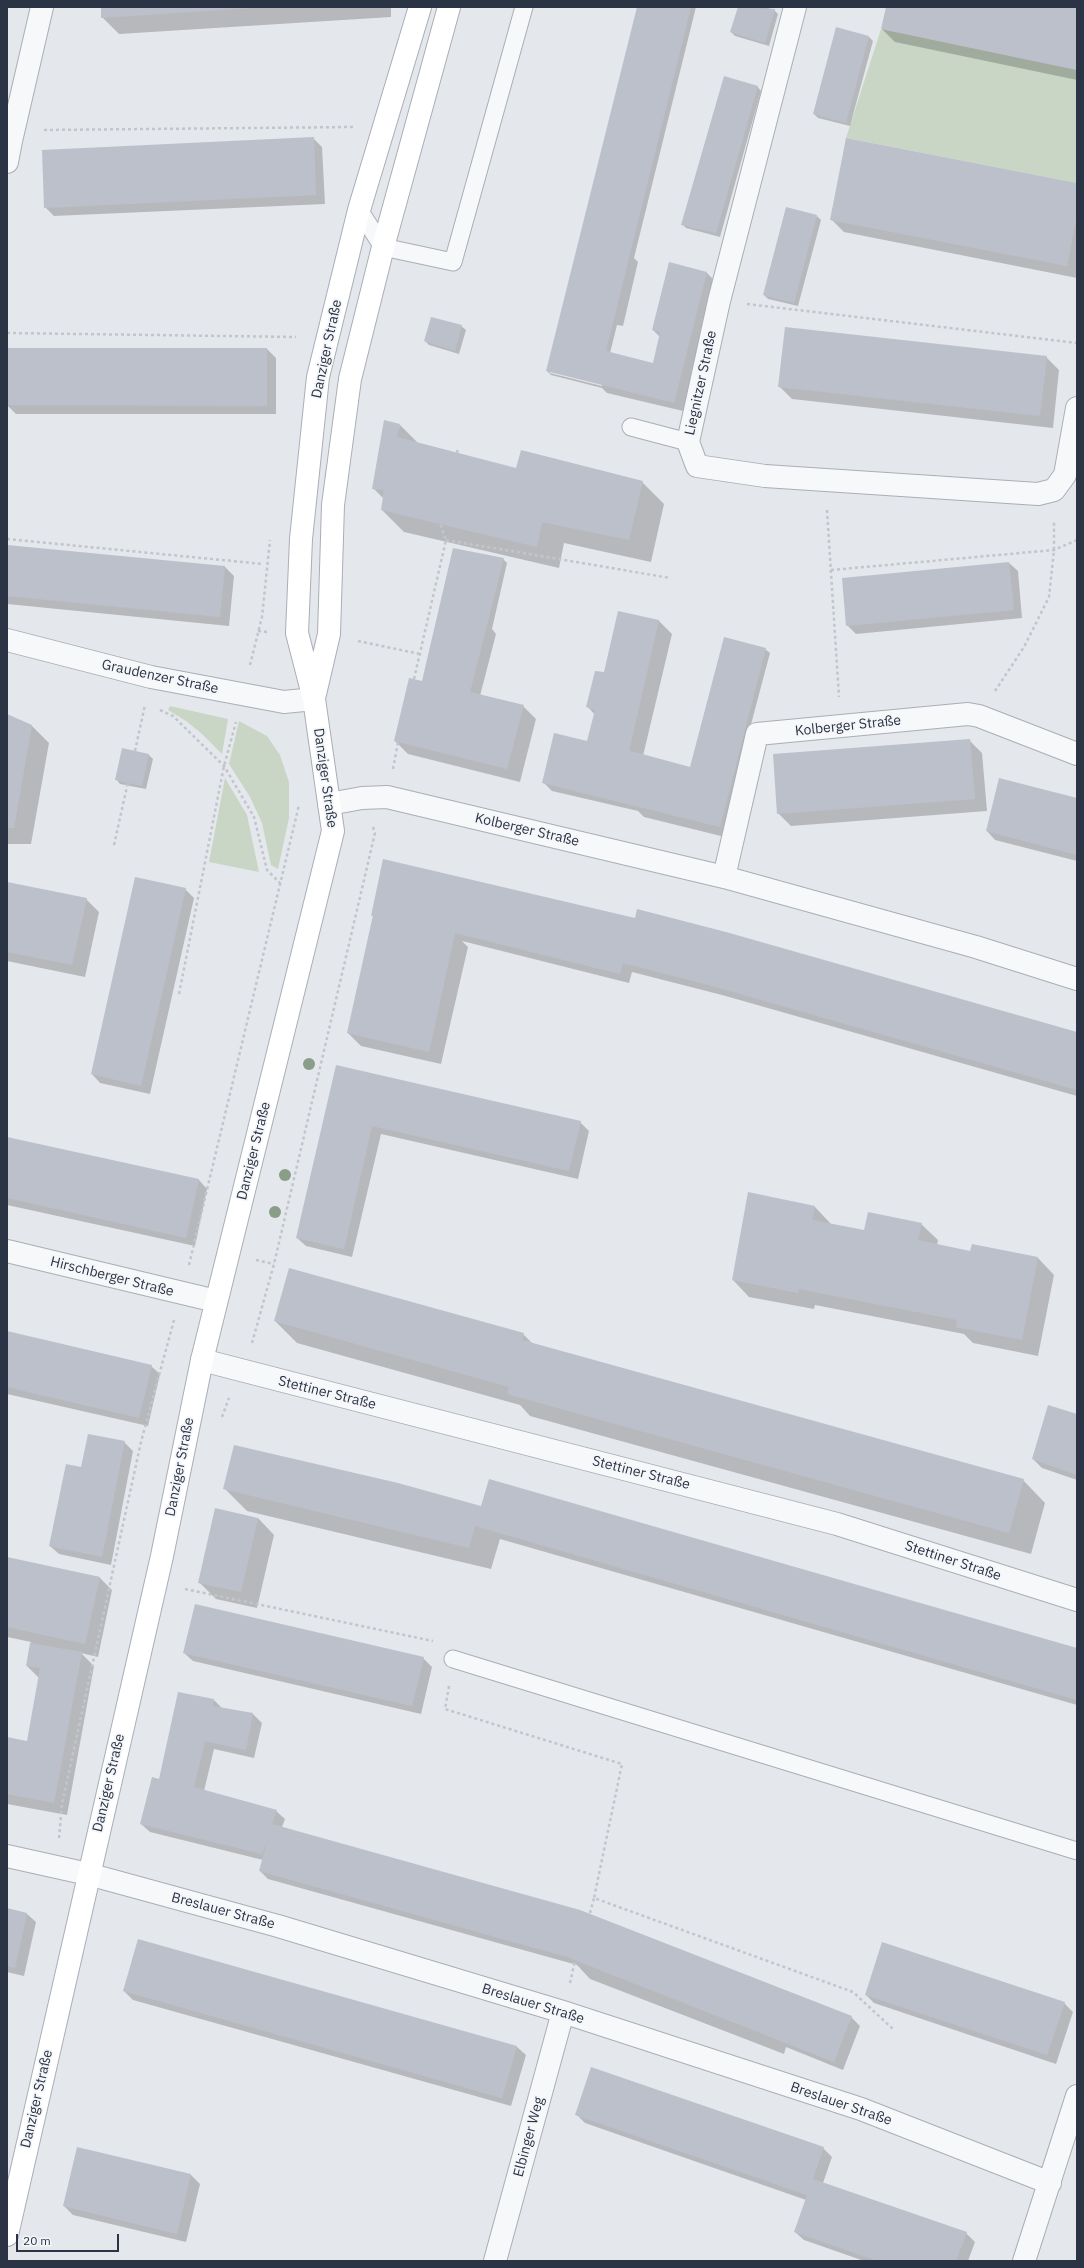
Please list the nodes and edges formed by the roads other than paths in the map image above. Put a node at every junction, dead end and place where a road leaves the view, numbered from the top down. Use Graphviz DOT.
graph roads {
  1 [pos="42,7"];
  2 [pos="420,7"];
  3 [pos="449,7"];
  4 [pos="524,7"];
  5 [pos="796,7"];
  6 [pos="10,144"];
  7 [pos="359,210"];
  8 [pos="383,247"];
  9 [pos="1077,408"];
  10 [pos="631,427"];
  11 [pos="688,442"];
  12 [pos="7,640"];
  13 [pos="314,699"];
  14 [pos="1077,754"];
  15 [pos="329,804"];
  16 [pos="724,877"];
  17 [pos="1077,979"];
  18 [pos="7,1251"];
  19 [pos="216,1301"];
  20 [pos="202,1360"];
  21 [pos="1077,1600"];
  22 [pos="453,1659"];
  23 [pos="1077,1851"];
  24 [pos="7,1856"];
  25 [pos="88,1874"];
  26 [pos="563,2012"];
  27 [pos="1077,2096"];
  28 [pos="1050,2183"];
  29 [pos="7,2235"];
  30 [pos="495,2261"];
  31 [pos="1024,2261"];
  1 -- 6 [label="street"];
  2 -- 7 [label="street, Danziger Straße"];
  3 -- 8 [label="street, Danziger Straße"];
  4 -- 8 [label="lane"];
  5 -- 11 [label="street, Liegnitzer Straße"];
  7 -- 8 [label="lane"];
  7 -- 13 [label="street, Danziger Straße"];
  8 -- 13 [label="street, Danziger Straße"];
  9 -- 11 [label="street, Liegnitzer Straße"];
  10 -- 11 [label="lane"];
  12 -- 13 [label="street, Graudenzer Straße"];
  13 -- 15 [label="street, Danziger Straße"];
  14 -- 16 [label="street, Kolberger Straße"];
  15 -- 16 [label="street, Kolberger Straße"];
  15 -- 19 [label="street, Danziger Straße"];
  16 -- 17 [label="street, Kolberger Straße"];
  18 -- 19 [label="street, Hirschberger Straße"];
  19 -- 20 [label="street, Danziger Straße"];
  20 -- 21 [label="street, Stettiner Straße"];
  20 -- 25 [label="street, Danziger Straße"];
  22 -- 23 [label="lane"];
  24 -- 25 [label="street, Breslauer Straße"];
  25 -- 26 [label="street, Breslauer Straße"];
  25 -- 29 [label="street, Danziger Straße"];
  26 -- 28 [label="street, Breslauer Straße"];
  26 -- 30 [label="street, Elbinger Weg"];
  27 -- 28 [label="street"];
  28 -- 31 [label="street"];
}
